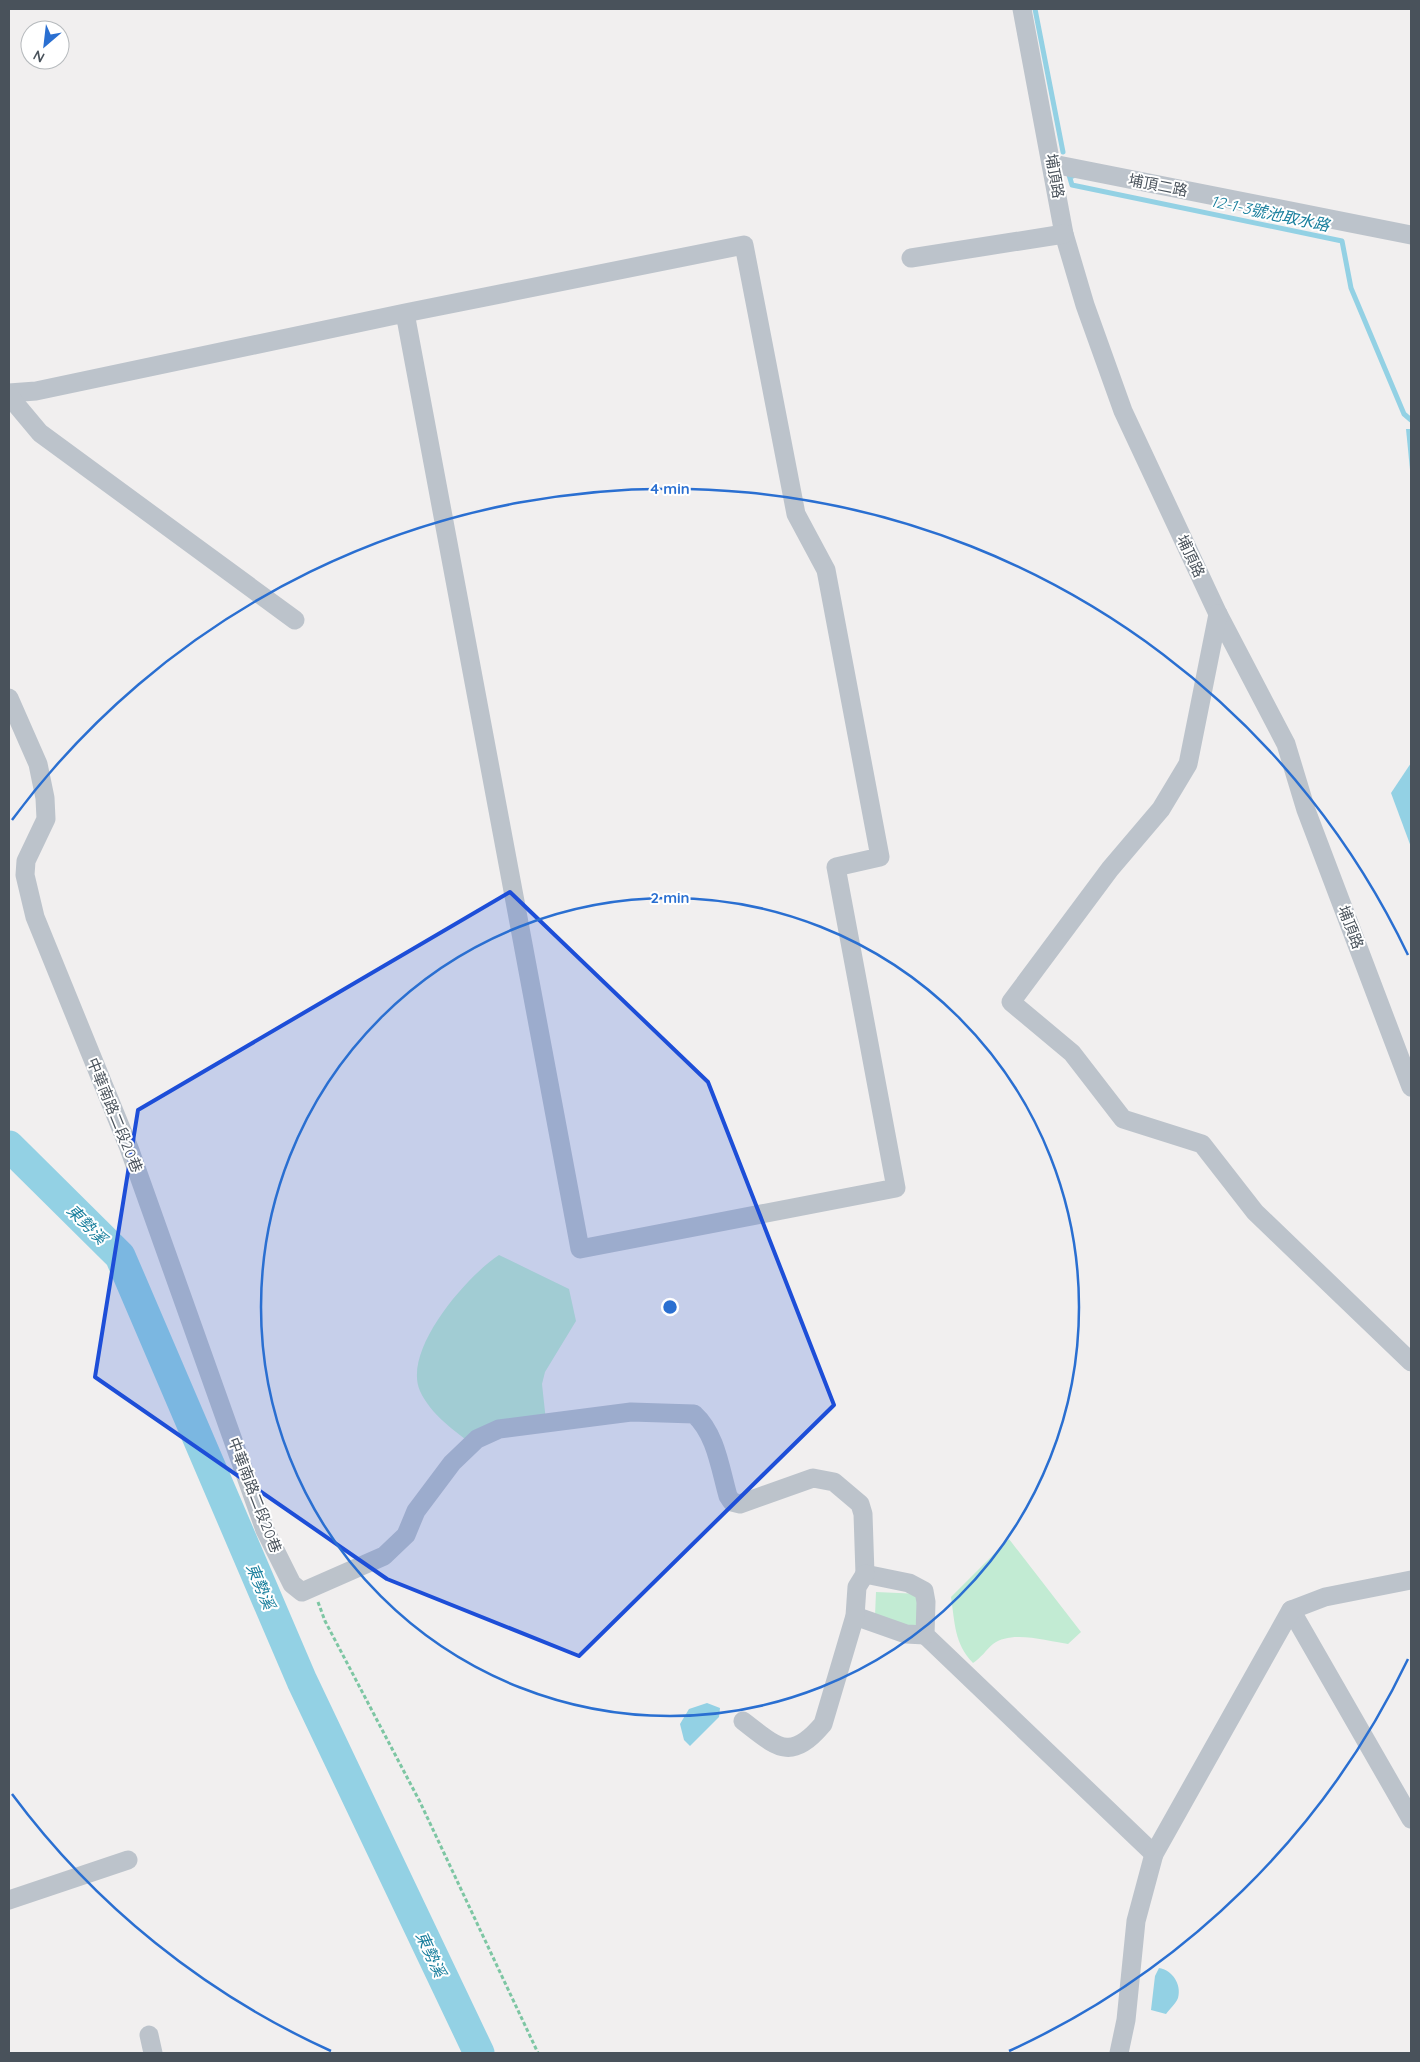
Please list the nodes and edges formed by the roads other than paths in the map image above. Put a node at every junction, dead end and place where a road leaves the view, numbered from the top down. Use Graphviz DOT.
graph roads {
  1 [pos="1022,9"];
  2 [pos="1053,164"];
  3 [pos="1064,234"];
  4 [pos="1411,235"];
  5 [pos="911,258"];
  6 [pos="405,313"];
  7 [pos="9,392"];
  8 [pos="9,396"];
  9 [pos="1218,614"];
  10 [pos="295,620"];
  11 [pos="9,698"];
  12 [pos="1411,1087"];
  13 [pos="1411,1362"];
  14 [pos="865,1574"];
  15 [pos="1411,1580"];
  16 [pos="1291,1610"];
  17 [pos="855,1616"];
  18 [pos="924,1634"];
  19 [pos="743,1722"];
  20 [pos="1411,1819"];
  21 [pos="1154,1854"];
  22 [pos="128,1860"];
  23 [pos="9,1900"];
  24 [pos="1119,2053"];
  1 -- 2 [label="street, 埔頂路"];
  2 -- 3 [label="street, 埔頂路"];
  2 -- 4 [label="street, 埔頂二路"];
  3 -- 5 [label="street"];
  3 -- 9 [label="street, 埔頂路"];
  6 -- 6 [label="street"];
  6 -- 7 [label="street"];
  8 -- 10 [label="street"];
  9 -- 12 [label="street, 埔頂路"];
  9 -- 13 [label="street"];
  11 -- 14 [label="street, 中華南路二段20巷"];
  14 -- 17 [label="street"];
  14 -- 18 [label="street"];
  15 -- 16 [label="street"];
  16 -- 20 [label="street"];
  16 -- 21 [label="street"];
  17 -- 18 [label="street"];
  17 -- 19 [label="street"];
  18 -- 21 [label="street"];
  21 -- 24 [label="street"];
  22 -- 23 [label="street"];
}
